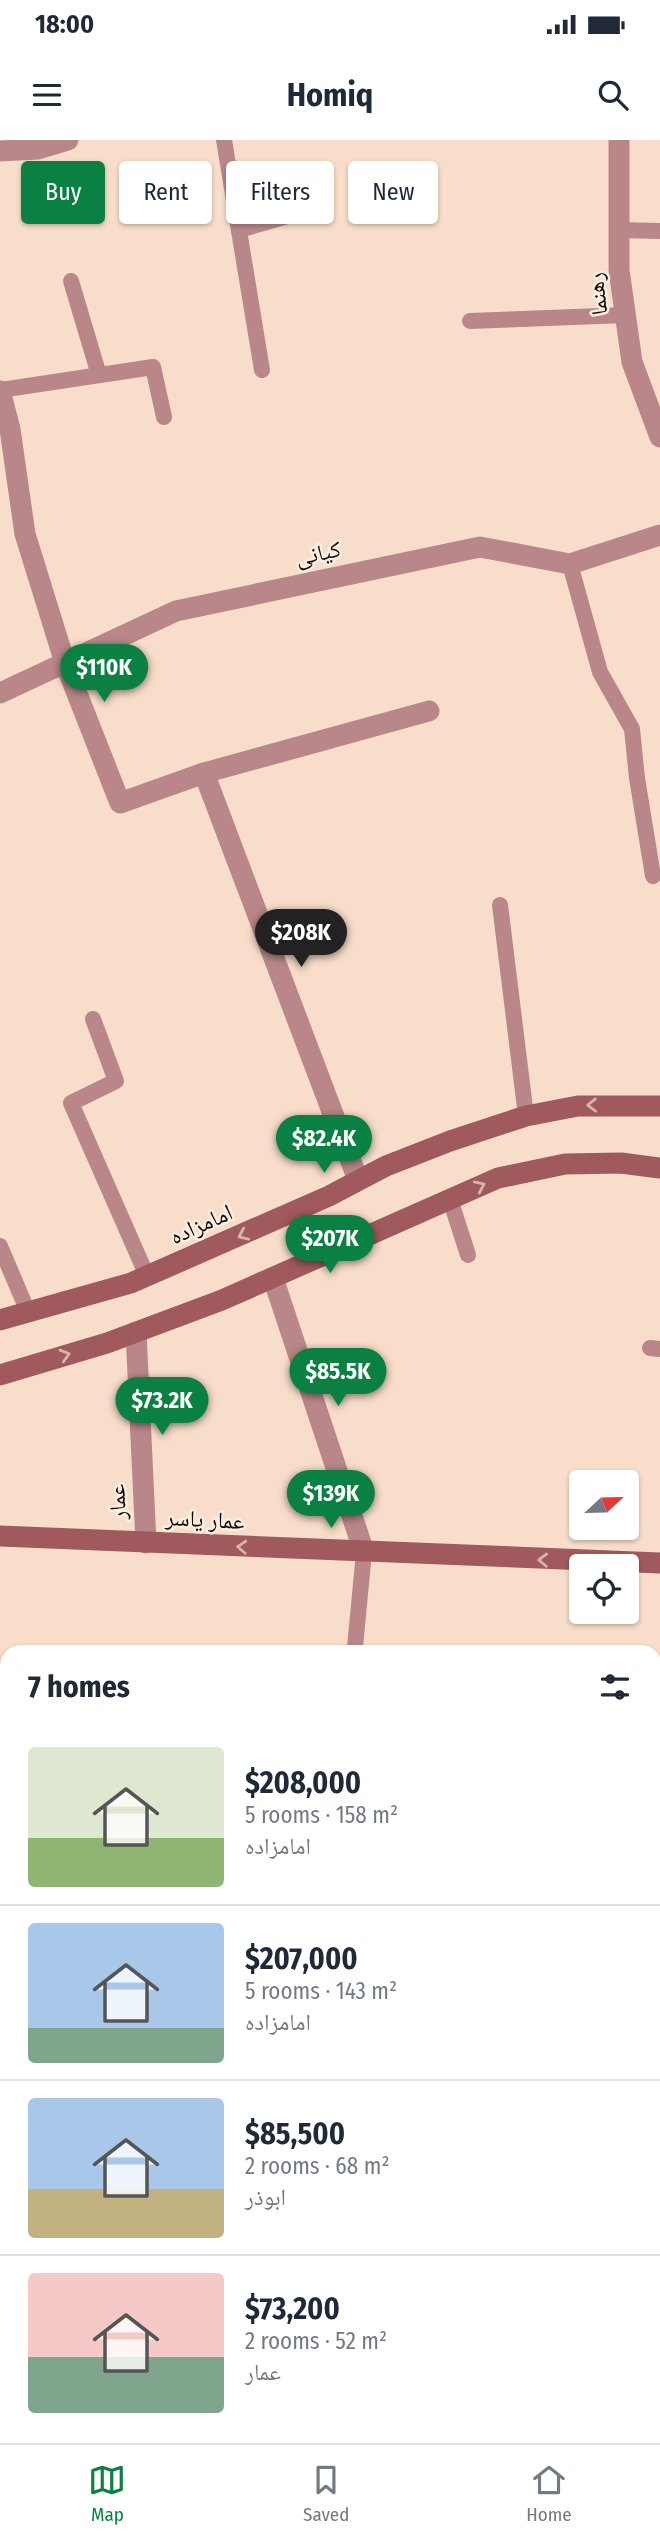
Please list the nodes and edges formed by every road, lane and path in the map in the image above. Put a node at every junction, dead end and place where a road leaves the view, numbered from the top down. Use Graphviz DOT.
graph roads {
  1 [pos="68,140"];
  2 [pos="224,140"];
  3 [pos="619,140"];
  4 [pos="0,151"];
  5 [pos="260,224"];
  6 [pos="239,230"];
  7 [pos="619,230"];
  8 [pos="660,231"];
  9 [pos="71,281"];
  10 [pos="626,314"];
  11 [pos="470,321"];
  12 [pos="262,370"];
  13 [pos="99,375"];
  14 [pos="0,390"];
  15 [pos="164,417"];
  16 [pos="660,437"];
  17 [pos="660,535"];
  18 [pos="570,564"];
  19 [pos="65,663"];
  20 [pos="0,693"];
  21 [pos="429,711"];
  22 [pos="204,773"];
  23 [pos="653,876"];
  24 [pos="500,905"];
  25 [pos="93,1019"];
  26 [pos="660,1106"];
  27 [pos="526,1116"];
  28 [pos="660,1168"];
  29 [pos="358,1180"];
  30 [pos="450,1199"];
  31 [pos="0,1246"];
  32 [pos="468,1255"];
  33 [pos="147,1276"];
  34 [pos="273,1278"];
  35 [pos="28,1312"];
  36 [pos="0,1320"];
  37 [pos="136,1332"];
  38 [pos="0,1375"];
  39 [pos="0,1536"];
  40 [pos="146,1542"];
  41 [pos="364,1552"];
  42 [pos="660,1563"];
  43 [pos="355,1645"];
  1 -- 4 [label="street"];
  2 -- 6 [label="lane"];
  3 -- 7 [label="street, رهنما"];
  5 -- 6 [label="lane"];
  6 -- 12 [label="lane"];
  7 -- 8 [label="lane"];
  7 -- 10 [label="street, رهنما"];
  9 -- 13 [label="lane"];
  10 -- 11 [label="lane"];
  10 -- 16 [label="street, رهنما"];
  13 -- 14 [label="lane"];
  13 -- 15 [label="lane"];
  14 -- 19 [label="street"];
  17 -- 18 [label="street, کیانی"];
  18 -- 19 [label="street, کیانی"];
  18 -- 23 [label="lane"];
  19 -- 20 [label="street, کیانی"];
  19 -- 22 [label="street"];
  21 -- 22 [label="street"];
  22 -- 29 [label="street"];
  24 -- 27 [label="lane"];
  25 -- 33 [label="lane"];
  26 -- 27 [label="street, امامزاده, one-way"];
  27 -- 29 [label="street, امامزاده"];
  30 -- 28 [label="street, one-way"];
  29 -- 33 [label="street, امامزاده, one-way"];
  30 -- 32 [label="lane"];
  30 -- 34 [label="street"];
  31 -- 35 [label="lane"];
  33 -- 35 [label="street, امامزاده"];
  34 -- 37 [label="street"];
  34 -- 41 [label="street"];
  35 -- 36 [label="street, امامزاده"];
  38 -- 37 [label="street, one-way"];
  37 -- 40 [label="street, عمار"];
  39 -- 40 [label="street, عمار یاسر"];
  41 -- 40 [label="street, عمار یاسر, one-way"];
  42 -- 41 [label="street, عمار یاسر, one-way"];
  41 -- 43 [label="lane"];
}
